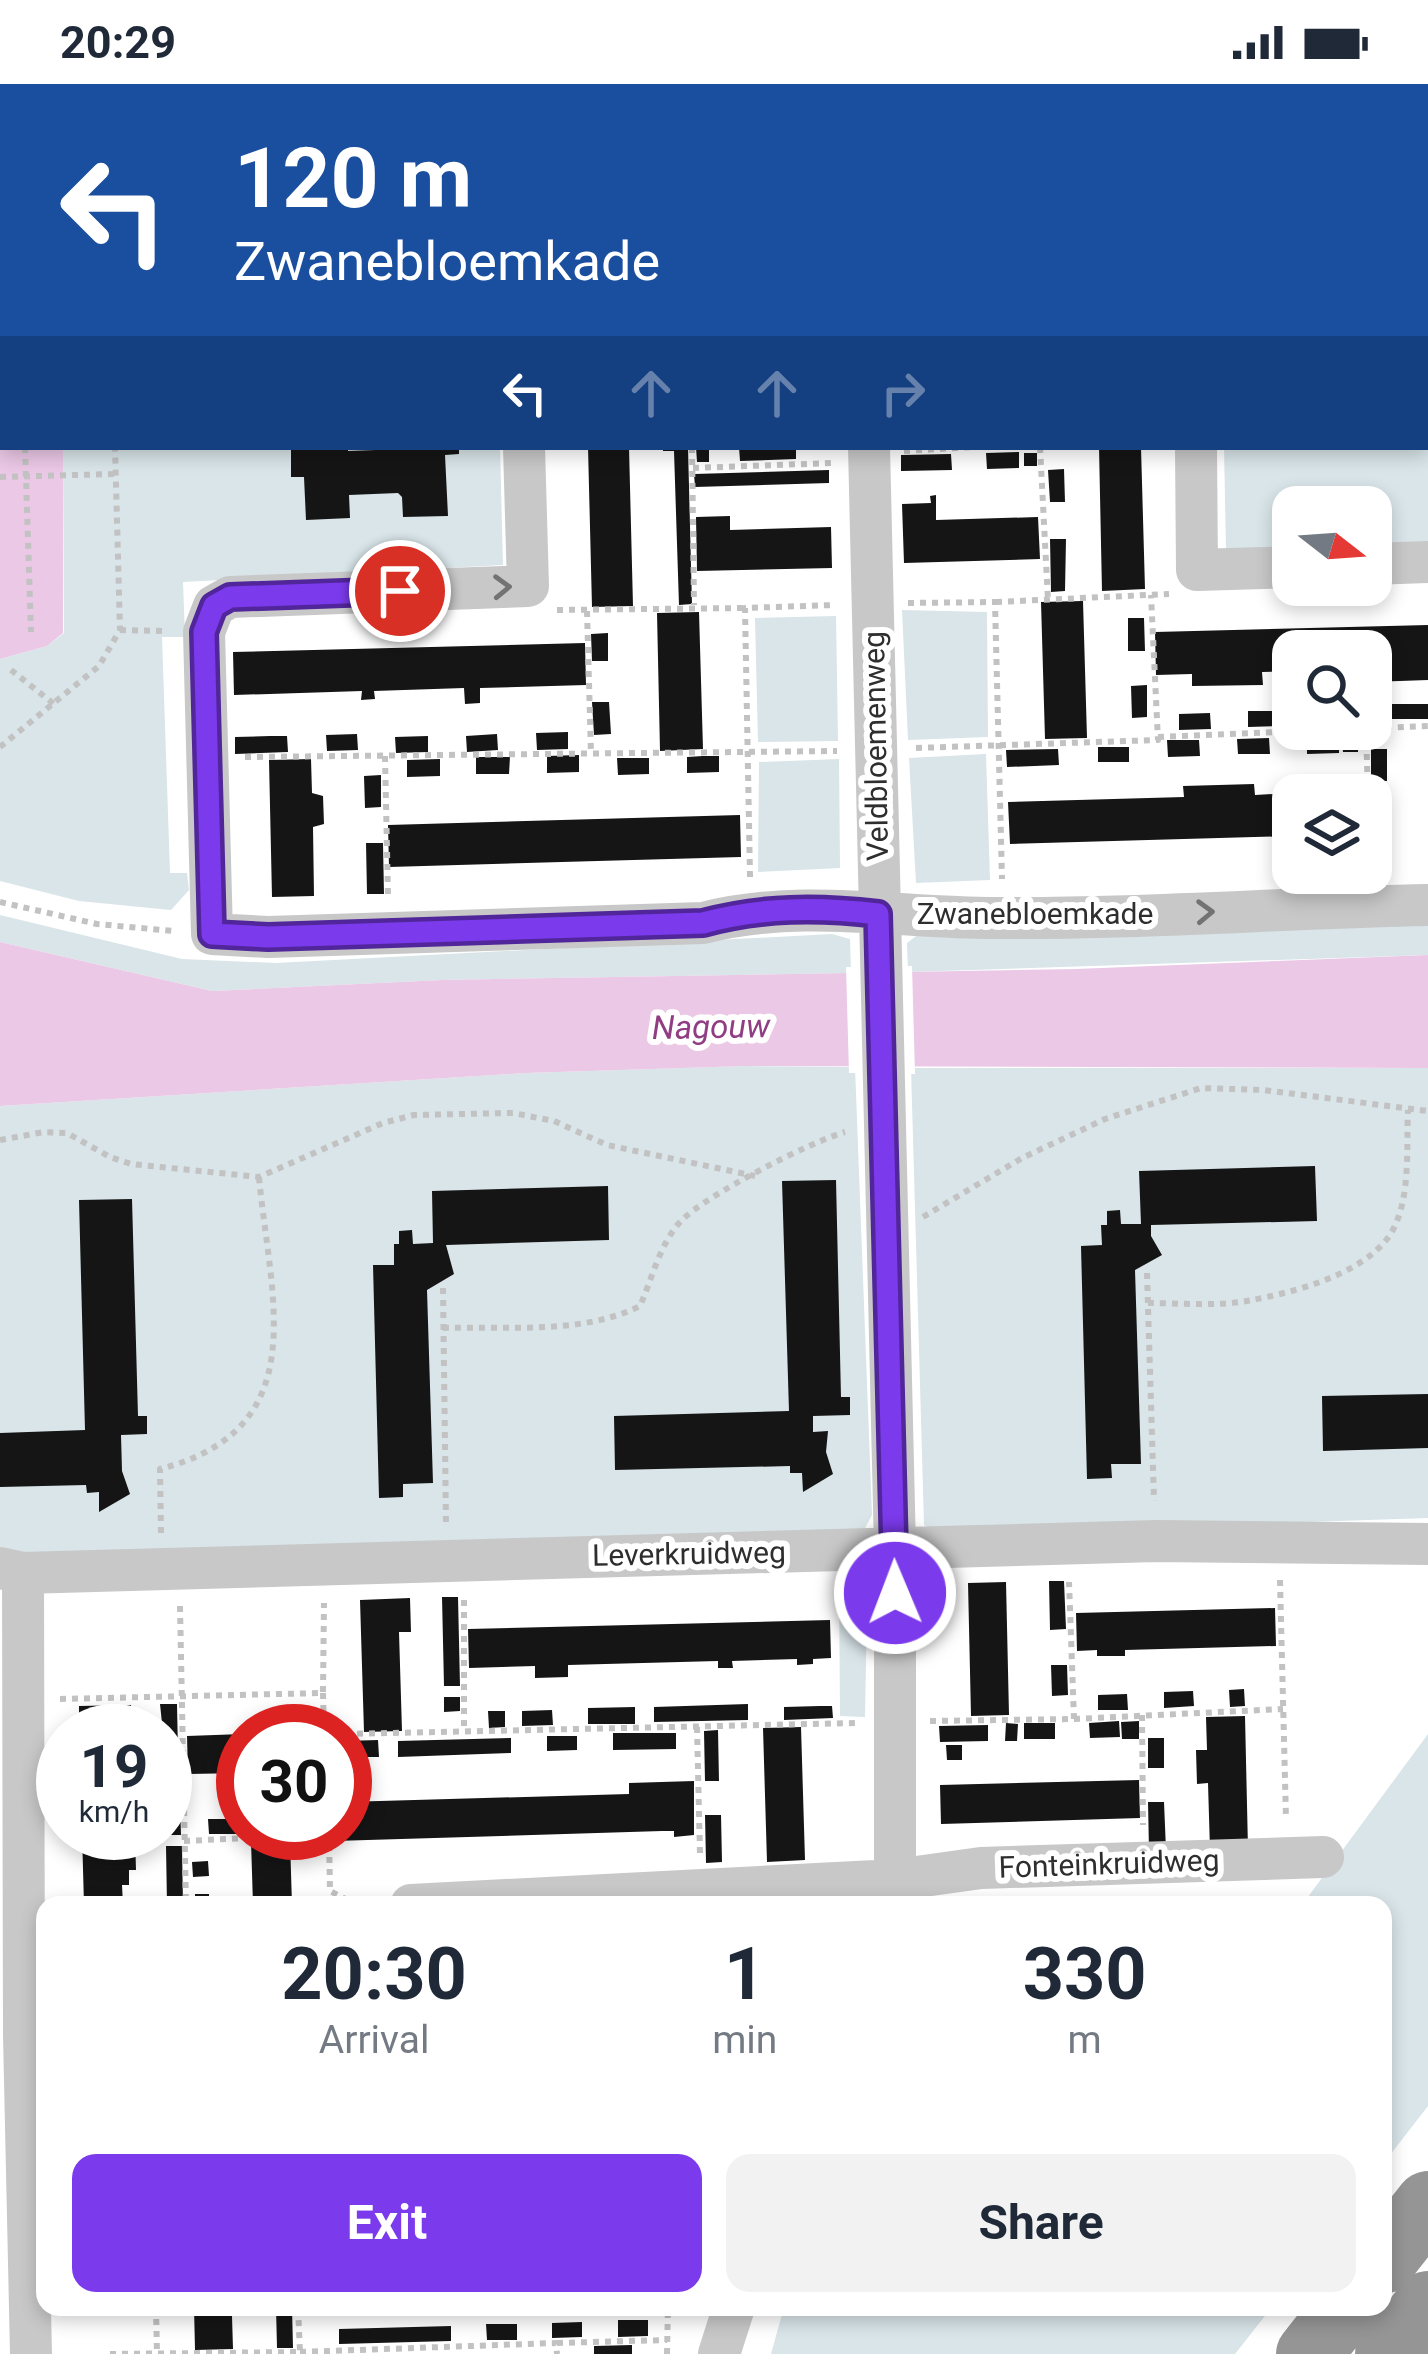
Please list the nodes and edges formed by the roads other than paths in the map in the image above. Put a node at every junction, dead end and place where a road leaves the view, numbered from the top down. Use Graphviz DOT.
graph roads {
  1 [pos="524,450"];
  2 [pos="869,450"];
  3 [pos="1196,450"];
  4 [pos="1428,562"];
  5 [pos="1392,563"];
  6 [pos="1272,568"];
  7 [pos="1428,905"];
  8 [pos="879,930"];
  9 [pos="1428,1544"];
  10 [pos="895,1550"];
  11 [pos="12,1571"];
  12 [pos="1305,1858"];
  13 [pos="585,1896"];
  14 [pos="861,1896"];
  15 [pos="888,1896"];
  16 [pos="891,1896"];
  17 [pos="1428,2204"];
  18 [pos="1392,2250"];
  19 [pos="1428,2304"];
  20 [pos="731,2316"];
  21 [pos="1339,2316"];
  22 [pos="31,2354"];
  23 [pos="719,2354"];
  24 [pos="1309,2354"];
  25 [pos="1388,2354"];
  8 -- 1 [label="street, Zwanebloemkade, one-way"];
  2 -- 8 [label="street, Veldbloemenweg"];
  3 -- 6 [label="street"];
  4 -- 5 [label="street"];
  8 -- 7 [label="street, Zwanebloemkade, one-way"];
  8 -- 10 [label="street, Veldbloemenweg"];
  9 -- 10 [label="street, Leverkruidweg"];
  10 -- 11 [label="street, Leverkruidweg"];
  10 -- 15 [label="street, Veldbloemenweg"];
  11 -- 22 [label="street"];
  12 -- 16 [label="street, Fonteinkruidweg"];
  13 -- 14 [label="street, Fonteinkruidweg"];
  17 -- 18 [label="highway"];
  19 -- 25 [label="highway"];
  20 -- 23 [label="street"];
  21 -- 24 [label="highway"];
}
